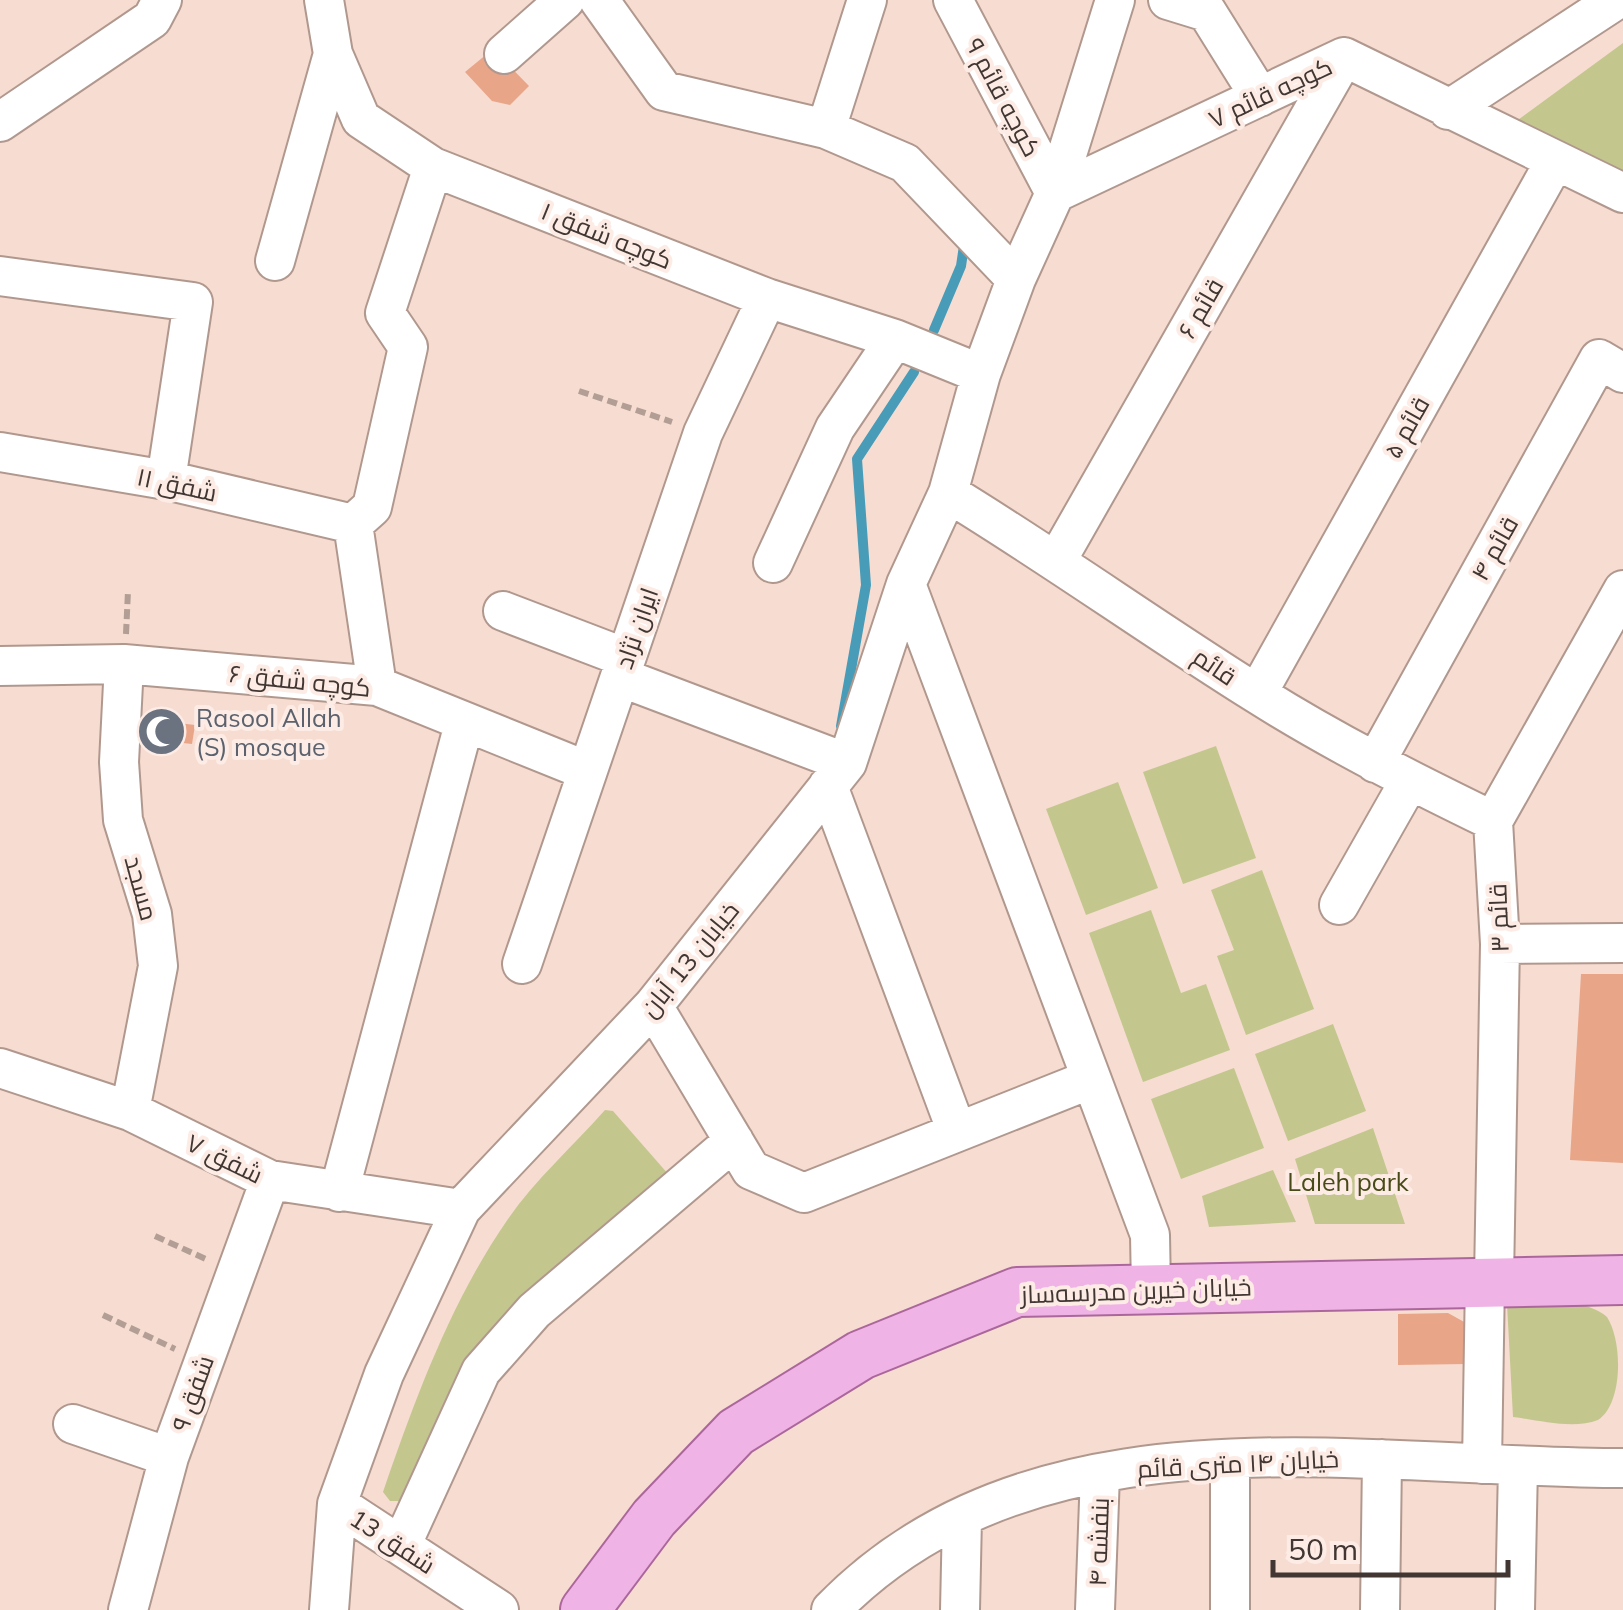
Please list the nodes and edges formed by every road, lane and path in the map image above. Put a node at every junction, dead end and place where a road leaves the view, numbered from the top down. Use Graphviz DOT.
graph roads {
  1 [pos="162,0"];
  2 [pos="324,0"];
  3 [pos="565,0"];
  4 [pos="599,0"];
  5 [pos="867,0"];
  6 [pos="954,0"];
  7 [pos="1115,0"];
  8 [pos="1168,0"];
  9 [pos="1616,0"];
  10 [pos="333,54"];
  11 [pos="504,54"];
  12 [pos="1344,57"];
  13 [pos="1260,97"];
  14 [pos="1448,110"];
  15 [pos="0,122"];
  16 [pos="826,129"];
  17 [pos="1555,161"];
  18 [pos="433,167"];
  19 [pos="1055,193"];
  20 [pos="1623,194"];
  21 [pos="276,261"];
  22 [pos="0,276"];
  23 [pos="1016,279"];
  24 [pos="767,298"];
  25 [pos="895,340"];
  26 [pos="1623,373"];
  27 [pos="981,374"];
  28 [pos="579,391"];
  29 [pos="704,432"];
  30 [pos="0,452"];
  31 [pos="166,480"];
  32 [pos="948,493"];
  33 [pos="353,524"];
  34 [pos="1057,560"];
  35 [pos="773,563"];
  36 [pos="906,584"];
  37 [pos="1623,590"];
  38 [pos="503,611"];
  39 [pos="124,664"];
  40 [pos="0,666"];
  41 [pos="623,667"];
  42 [pos="377,686"];
  43 [pos="1257,694"];
  44 [pos="464,724"];
  45 [pos="1375,762"];
  46 [pos="585,770"];
  47 [pos="837,774"];
  48 [pos="1410,780"];
  49 [pos="1493,821"];
  50 [pos="1339,905"];
  51 [pos="1623,943"];
  52 [pos="1500,944"];
  53 [pos="522,964"];
  54 [pos="653,1006"];
  55 [pos="0,1068"];
  56 [pos="1091,1079"];
  57 [pos="130,1112"];
  58 [pos="957,1132"];
  59 [pos="734,1140"];
  60 [pos="270,1180"];
  61 [pos="339,1192"];
  62 [pos="461,1209"];
  63 [pos="155,1236"];
  64 [pos="237,1273"];
  65 [pos="1490,1279"];
  66 [pos="1623,1280"];
  67 [pos="1151,1288"];
  68 [pos="104,1315"];
  69 [pos="203,1363"];
  70 [pos="73,1424"];
  71 [pos="170,1456"];
  72 [pos="1230,1459"];
  73 [pos="1382,1459"];
  74 [pos="1500,1465"];
  75 [pos="1623,1468"];
  76 [pos="1100,1474"];
  77 [pos="338,1504"];
  78 [pos="962,1518"];
  79 [pos="401,1546"];
  80 [pos="128,1610"];
  81 [pos="329,1610"];
  82 [pos="500,1610"];
  83 [pos="584,1610"];
  84 [pos="831,1610"];
  85 [pos="960,1610"];
  86 [pos="1096,1610"];
  87 [pos="1230,1610"];
  88 [pos="1380,1610"];
  89 [pos="1515,1610"];
  1 -- 15 [label="street"];
  2 -- 10 [label="street, کوچه شفق ۱"];
  3 -- 11 [label="street"];
  4 -- 16 [label="street"];
  5 -- 16 [label="street"];
  6 -- 19 [label="street, کوچه قائم ۹"];
  7 -- 19 [label="street"];
  8 -- 13 [label="street"];
  9 -- 14 [label="street"];
  10 -- 18 [label="street, کوچه شفق ۱"];
  10 -- 21 [label="street"];
  12 -- 13 [label="street, کوچه قائم ۷"];
  12 -- 14 [label="street, کوچه قائم ۷"];
  12 -- 34 [label="street, قائم ۶"];
  13 -- 19 [label="street, کوچه قائم ۷"];
  14 -- 17 [label="street, کوچه قائم ۷"];
  16 -- 23 [label="street"];
  17 -- 20 [label="street, کوچه قائم ۷"];
  17 -- 43 [label="street, قائم ۵"];
  18 -- 24 [label="street, کوچه شفق ۱"];
  18 -- 33 [label="street"];
  19 -- 23 [label="street"];
  22 -- 31 [label="street"];
  23 -- 27 [label="street, خیابان 13 آبان"];
  24 -- 25 [label="street, کوچه شفق ۱"];
  24 -- 29 [label="street, ایران نژاد"];
  25 -- 27 [label="street, کوچه شفق ۱"];
  25 -- 35 [label="street"];
  26 -- 45 [label="street, قائم ۴"];
  27 -- 32 [label="street, خیابان 13 آبان"];
  28 -- 29 [label="path"];
  29 -- 41 [label="street, ایران نژاد"];
  30 -- 31 [label="street, شفق ۱۱"];
  31 -- 33 [label="street, شفق ۱۱"];
  32 -- 34 [label="street, قائم"];
  32 -- 36 [label="street, خیابان 13 آبان"];
  33 -- 42 [label="street"];
  34 -- 43 [label="street, قائم"];
  36 -- 47 [label="street, خیابان 13 آبان"];
  36 -- 56 [label="street"];
  37 -- 49 [label="street"];
  38 -- 41 [label="street"];
  39 -- 40 [label="street, کوچه شفق ۶"];
  39 -- 42 [label="street, کوچه شفق ۶"];
  39 -- 57 [label="street, مسجد"];
  41 -- 46 [label="street, ایران نژاد"];
  41 -- 47 [label="street"];
  42 -- 44 [label="street, کوچه شفق ۶"];
  43 -- 45 [label="street, قائم"];
  44 -- 46 [label="street, کوچه شفق ۶"];
  44 -- 61 [label="street"];
  45 -- 48 [label="street, قائم"];
  46 -- 53 [label="street, ایران نژاد"];
  47 -- 54 [label="street, خیابان 13 آبان"];
  47 -- 58 [label="street"];
  48 -- 49 [label="street, قائم"];
  48 -- 50 [label="street"];
  49 -- 52 [label="street, قائم ۳"];
  51 -- 52 [label="street"];
  52 -- 65 [label="street, قائم ۳"];
  54 -- 59 [label="street"];
  54 -- 62 [label="street, خیابان 13 آبان"];
  55 -- 57 [label="street, شفق ۷"];
  56 -- 58 [label="street"];
  56 -- 67 [label="street"];
  57 -- 60 [label="street, شفق ۷"];
  58 -- 59 [label="street"];
  59 -- 79 [label="street"];
  60 -- 61 [label="street, شفق ۷"];
  60 -- 64 [label="street, شفق ۹"];
  61 -- 62 [label="street, شفق ۷"];
  62 -- 77 [label="street, خیابان 13 آبان"];
  63 -- 64 [label="path"];
  64 -- 69 [label="street, شفق ۹"];
  65 -- 66 [label="main road, خیابان خیرین مدرسه‌ساز"];
  65 -- 67 [label="main road, خیابان خیرین مدرسه‌ساز"];
  65 -- 74 [label="street, قائم ۳"];
  67 -- 83 [label="main road, خیابان خیرین مدرسه‌ساز"];
  68 -- 69 [label="path"];
  69 -- 71 [label="street, شفق ۹"];
  70 -- 71 [label="street"];
  71 -- 80 [label="street, شفق ۹"];
  72 -- 73 [label="street, خیابان ۱۴ متری قائم"];
  72 -- 76 [label="street, خیابان ۱۴ متری قائم"];
  72 -- 87 [label="street"];
  73 -- 74 [label="street, خیابان ۱۴ متری قائم"];
  73 -- 88 [label="street"];
  74 -- 75 [label="street, خیابان ۱۴ متری قائم"];
  74 -- 89 [label="street, قائم ۳"];
  76 -- 78 [label="street, خیابان ۱۴ متری قائم"];
  76 -- 86 [label="street, بنفشه ۴"];
  77 -- 79 [label="street, شفق 13"];
  77 -- 81 [label="street, خیابان 13 آبان"];
  78 -- 84 [label="street, خیابان ۱۴ متری قائم"];
  78 -- 85 [label="street"];
  79 -- 82 [label="street, شفق 13"];
}
